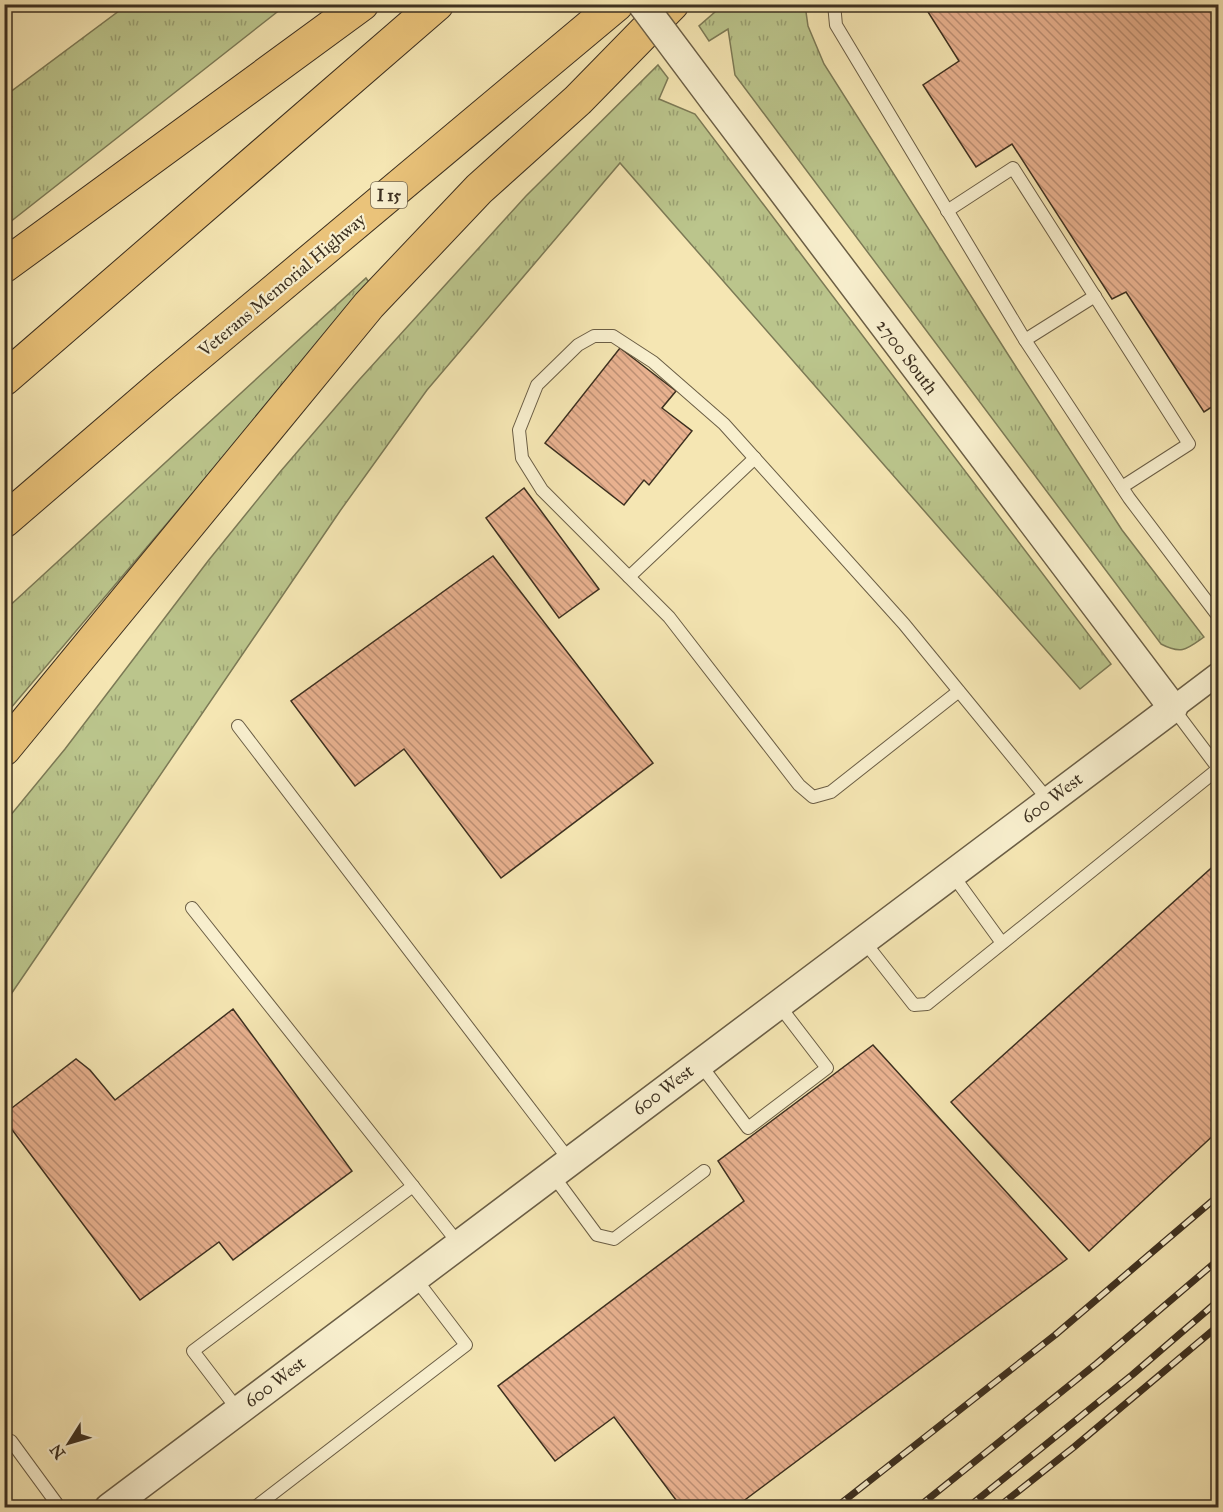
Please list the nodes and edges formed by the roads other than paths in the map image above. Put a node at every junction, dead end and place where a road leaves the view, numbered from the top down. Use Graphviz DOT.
graph roads {
  1 [pos="362,4"];
  2 [pos="437,4"];
  3 [pos="617,4"];
  4 [pos="642,4"];
  5 [pos="672,4"];
  6 [pos="834,4"];
  7 [pos="947,211"];
  8 [pos="4,266"];
  9 [pos="1095,296"];
  10 [pos="1025,340"];
  11 [pos="4,379"];
  12 [pos="162,385"];
  13 [pos="755,458"];
  14 [pos="1122,488"];
  15 [pos="4,521"];
  16 [pos="4,544"];
  17 [pos="629,577"];
  18 [pos="1218,616"];
  19 [pos="1218,674"];
  20 [pos="959,691"];
  21 [pos="1173,708"];
  22 [pos="238,726"];
  23 [pos="4,749"];
  24 [pos="1218,769"];
  25 [pos="1049,801"];
  26 [pos="951,873"];
  27 [pos="192,908"];
  28 [pos="863,940"];
  29 [pos="1002,943"];
  30 [pos="778,1004"];
  31 [pos="699,1064"];
  32 [pos="561,1168"];
  33 [pos="704,1171"];
  34 [pos="413,1186"];
  35 [pos="459,1244"];
  36 [pos="415,1277"];
  37 [pos="238,1410"];
  38 [pos="10,1441"];
  39 [pos="60,1508"];
  40 [pos="108,1508"];
  41 [pos="254,1508"];
  1 -- 8 [label="highway"];
  2 -- 11 [label="highway"];
  3 -- 12 [label="highway, Veterans Memorial Highway / I 15"];
  4 -- 21 [label="street, 2700 South, bridge"];
  5 -- 23 [label="highway"];
  6 -- 7 [label="lane"];
  7 -- 9 [label="lane"];
  7 -- 10 [label="lane"];
  9 -- 10 [label="lane"];
  9 -- 14 [label="lane"];
  10 -- 14 [label="lane"];
  12 -- 15 [label="highway, Veterans Memorial Highway / I 15"];
  12 -- 16 [label="highway"];
  13 -- 17 [label="lane"];
  13 -- 17 [label="lane"];
  13 -- 20 [label="lane"];
  14 -- 18 [label="lane"];
  17 -- 20 [label="lane"];
  19 -- 21 [label="street, 600 West"];
  20 -- 25 [label="lane"];
  21 -- 24 [label="lane"];
  21 -- 25 [label="street, 600 West"];
  22 -- 32 [label="lane"];
  24 -- 29 [label="lane"];
  25 -- 26 [label="street, 600 West"];
  26 -- 28 [label="street, 600 West"];
  26 -- 29 [label="lane"];
  27 -- 34 [label="lane"];
  28 -- 29 [label="lane"];
  28 -- 30 [label="street, 600 West"];
  30 -- 31 [label="street, 600 West"];
  30 -- 31 [label="lane"];
  31 -- 32 [label="street, 600 West"];
  32 -- 33 [label="lane"];
  32 -- 35 [label="street, 600 West"];
  34 -- 35 [label="lane"];
  34 -- 37 [label="lane"];
  35 -- 36 [label="street, 600 West"];
  36 -- 37 [label="street, 600 West"];
  36 -- 41 [label="lane"];
  37 -- 40 [label="street, 600 West"];
  38 -- 39 [label="lane"];
}
